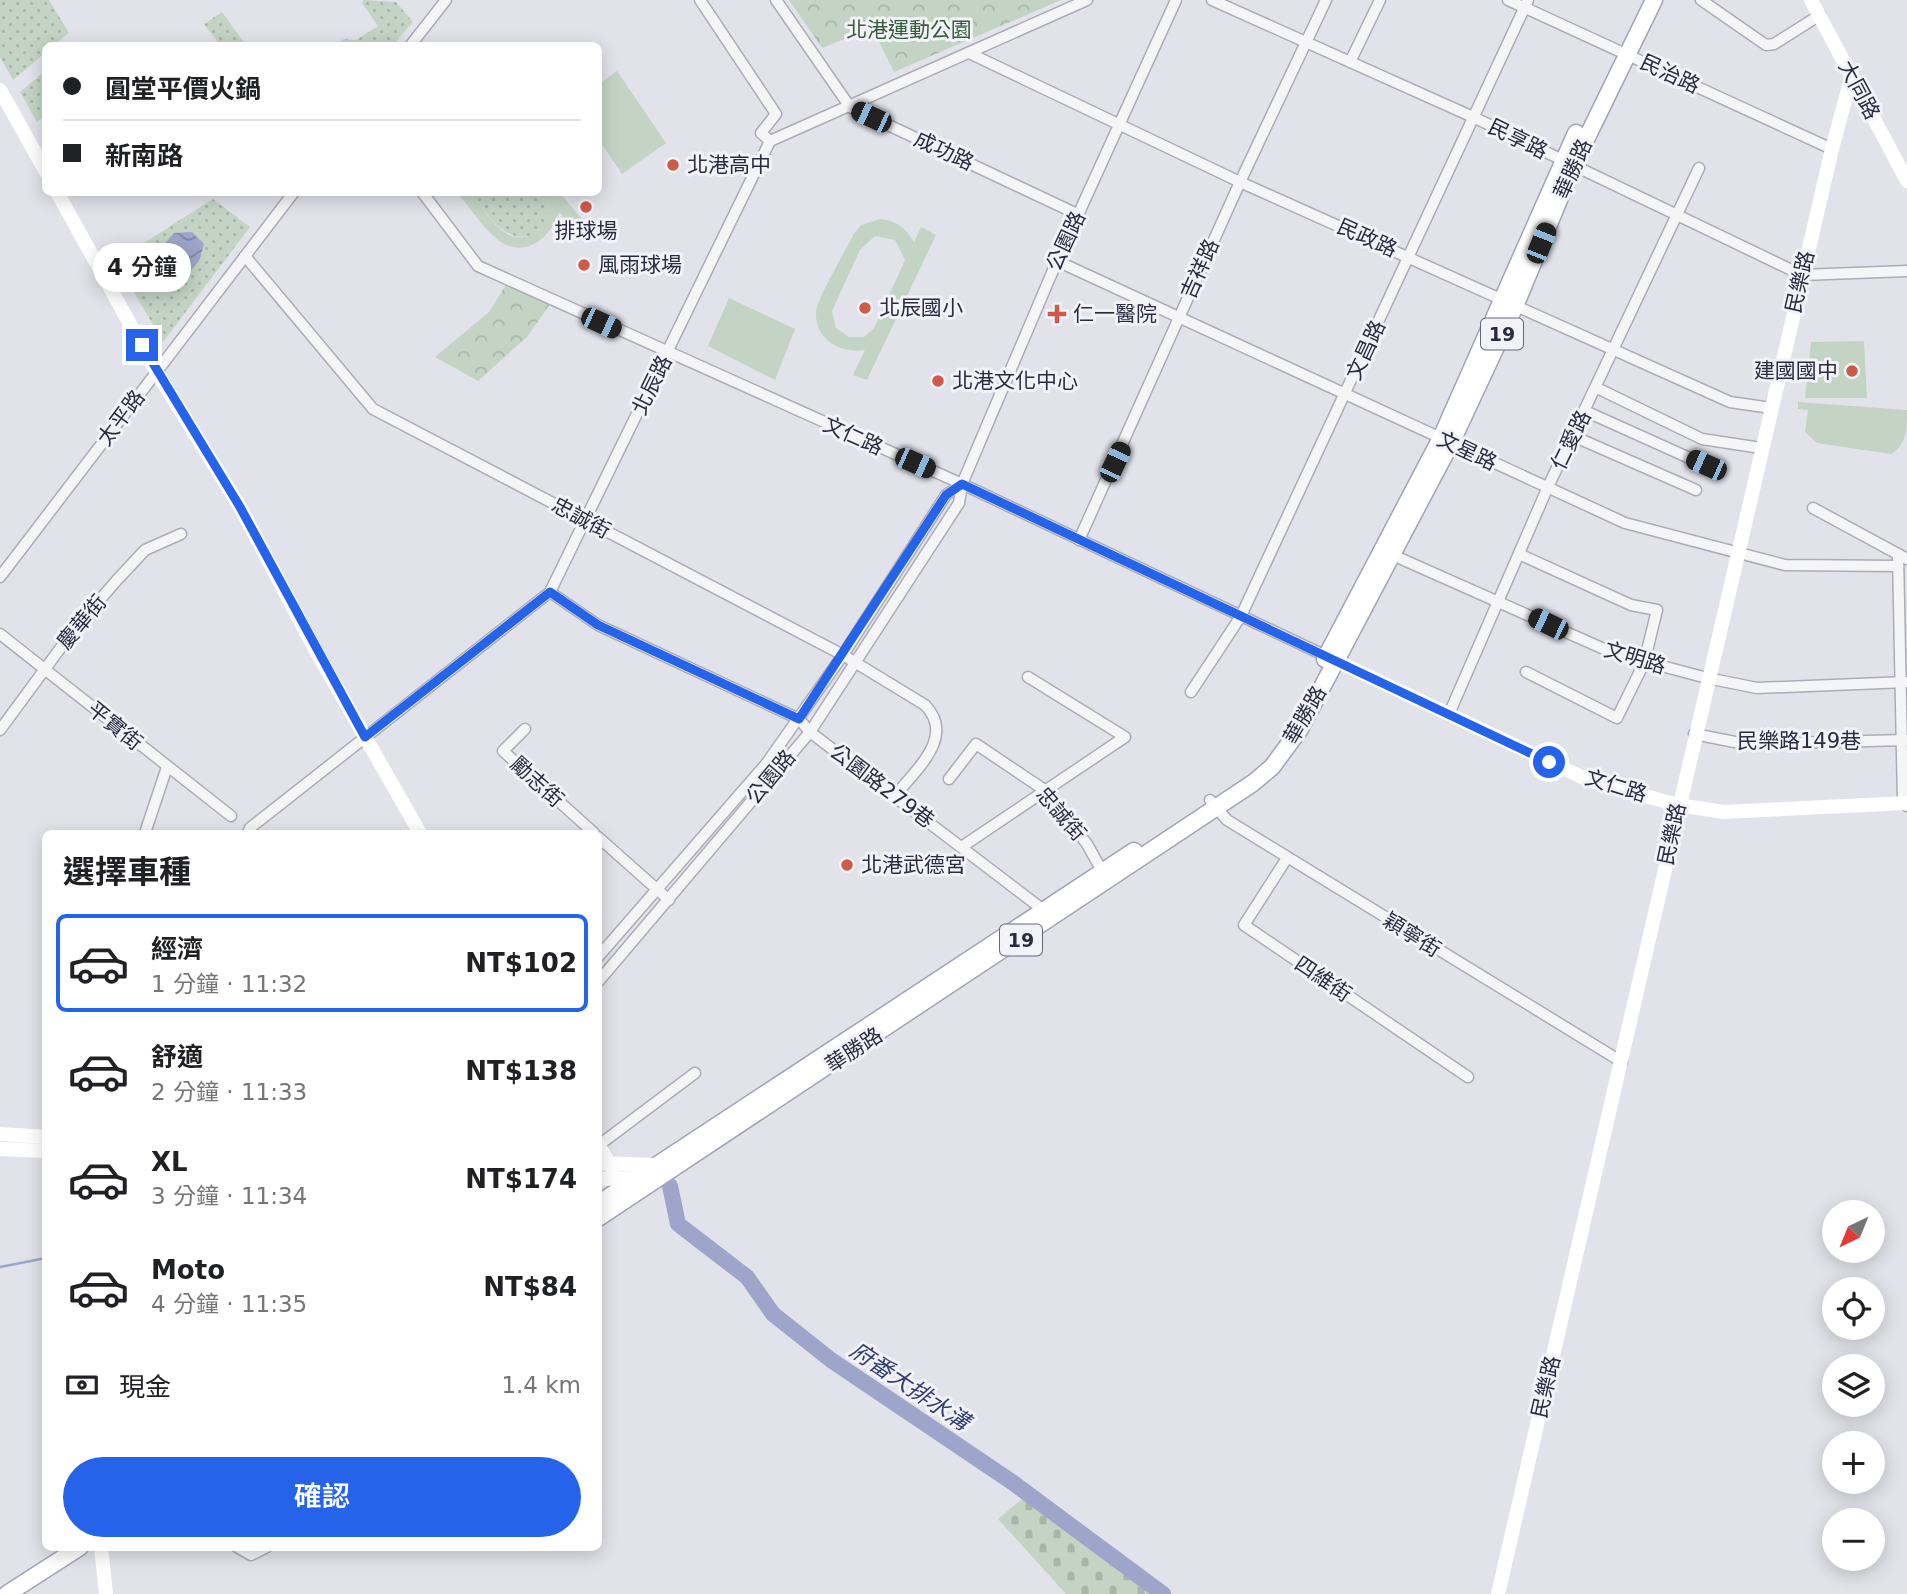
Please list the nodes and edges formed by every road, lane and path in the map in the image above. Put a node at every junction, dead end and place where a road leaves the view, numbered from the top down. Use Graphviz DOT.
graph roads {
  1 [pos="446,0"];
  2 [pos="700,0"];
  3 [pos="776,0"];
  4 [pos="1087,0"];
  5 [pos="1176,0"];
  6 [pos="1212,0"];
  7 [pos="1326,0"];
  8 [pos="1380,0"];
  9 [pos="1508,0"];
  10 [pos="1642,0"];
  11 [pos="1654,0"];
  12 [pos="1701,0"];
  13 [pos="1811,0"];
  14 [pos="1526,4"];
  15 [pos="1819,15"];
  16 [pos="1305,41"];
  17 [pos="413,42"];
  18 [pos="1622,52"];
  19 [pos="969,53"];
  20 [pos="1350,62"];
  21 [pos="1852,75"];
  22 [pos="0,90"];
  23 [pos="850,107"];
  24 [pos="1474,117"];
  25 [pos="1120,124"];
  26 [pos="770,141"];
  27 [pos="1832,149"];
  28 [pos="1568,163"];
  29 [pos="42,165"];
  30 [pos="1699,168"];
  31 [pos="1907,181"];
  32 [pos="1240,182"];
  33 [pos="59,196"];
  34 [pos="291,196"];
  35 [pos="425,196"];
  36 [pos="1676,214"];
  37 [pos="1079,215"];
  38 [pos="245,256"];
  39 [pos="1409,256"];
  40 [pos="1056,261"];
  41 [pos="1907,271"];
  42 [pos="1802,275"];
  43 [pos="1509,302"];
  44 [pos="1178,318"];
  45 [pos="1616,350"];
  46 [pos="667,353"];
  47 [pos="156,371"];
  48 [pos="1597,388"];
  49 [pos="1346,395"];
  50 [pos="1771,408"];
  51 [pos="1585,411"];
  52 [pos="1573,436"];
  53 [pos="1446,440"];
  54 [pos="1761,448"];
  55 [pos="1706,465"];
  56 [pos="962,484"];
  57 [pos="1548,489"];
  58 [pos="1696,490"];
  59 [pos="1813,508"];
  60 [pos="585,520"];
  61 [pos="181,534"];
  62 [pos="1079,540"];
  63 [pos="1387,553"];
  64 [pos="1519,554"];
  65 [pos="1736,554"];
  66 [pos="1902,556"];
  67 [pos="1898,566"];
  68 [pos="0,577"];
  69 [pos="550,592"];
  70 [pos="1499,600"];
  71 [pos="1241,615"];
  72 [pos="0,634"];
  73 [pos="843,655"];
  74 [pos="1331,659"];
  75 [pos="855,662"];
  76 [pos="1644,663"];
  77 [pos="44,669"];
  78 [pos="1526,672"];
  79 [pos="1028,677"];
  80 [pos="1707,678"];
  81 [pos="1904,682"];
  82 [pos="1191,692"];
  83 [pos="1449,714"];
  84 [pos="799,719"];
  85 [pos="525,729"];
  86 [pos="0,730"];
  87 [pos="810,732"];
  88 [pos="1694,734"];
  89 [pos="365,737"];
  90 [pos="1905,740"];
  91 [pos="167,767"];
  92 [pos="949,779"];
  93 [pos="1046,791"];
  94 [pos="895,796"];
  95 [pos="1213,804"];
  96 [pos="1678,804"];
  97 [pos="1906,804"];
  98 [pos="231,816"];
  99 [pos="146,830"];
  100 [pos="249,830"];
  101 [pos="418,830"];
  102 [pos="591,830"];
  103 [pos="602,841"];
  104 [pos="963,846"];
  105 [pos="1287,858"];
  106 [pos="1102,872"];
  107 [pos="657,890"];
  108 [pos="669,900"];
  109 [pos="1048,916"];
  110 [pos="602,952"];
  111 [pos="602,977"];
  112 [pos="1622,1062"];
  113 [pos="695,1073"];
  114 [pos="1468,1077"];
  115 [pos="0,1134"];
  116 [pos="42,1137"];
  117 [pos="602,1143"];
  118 [pos="0,1149"];
  119 [pos="42,1151"];
  120 [pos="604,1164"];
  121 [pos="659,1170"];
  122 [pos="602,1180"];
  123 [pos="626,1185"];
  124 [pos="602,1201"];
  125 [pos="602,1213"];
  126 [pos="56,1551"];
  127 [pos="74,1551"];
  128 [pos="101,1551"];
  129 [pos="0,1587"];
  130 [pos="7,1594"];
  131 [pos="106,1594"];
  132 [pos="1498,1594"];
  1 -- 17 [label="street"];
  2 -- 26 [label="street, 北辰路"];
  3 -- 23 [label="street"];
  4 -- 19 [label="street"];
  5 -- 25 [label="street, 公園路"];
  6 -- 16 [label="street, 民享路"];
  7 -- 16 [label="street, 吉祥路"];
  8 -- 20 [label="street"];
  9 -- 14 [label="street, 民治路"];
  10 -- 18 [label="main road, 華勝路 / 19"];
  11 -- 18 [label="main road, 華勝路 / 19"];
  12 -- 15 [label="street"];
  13 -- 15 [label="main road, 大同路"];
  14 -- 18 [label="street, 民治路"];
  14 -- 24 [label="street, 文昌路"];
  15 -- 21 [label="main road, 大同路"];
  16 -- 20 [label="street, 民享路"];
  16 -- 32 [label="street, 吉祥路"];
  18 -- 27 [label="street, 民治路"];
  18 -- 28 [label="main road, 華勝路 / 19"];
  19 -- 23 [label="street"];
  19 -- 25 [label="street, 民政路"];
  20 -- 24 [label="street, 民享路"];
  21 -- 27 [label="main road, 民樂路"];
  21 -- 31 [label="main road, 大同路"];
  22 -- 29 [label="main road"];
  23 -- 26 [label="street"];
  23 -- 37 [label="street, 成功路"];
  24 -- 28 [label="street, 民享路"];
  24 -- 39 [label="street, 文昌路"];
  25 -- 32 [label="street, 民政路"];
  25 -- 37 [label="street, 公園路"];
  26 -- 46 [label="street, 北辰路"];
  27 -- 42 [label="main road, 民樂路"];
  28 -- 36 [label="street, 民享路"];
  28 -- 43 [label="main road, 華勝路 / 19"];
  30 -- 36 [label="street, 仁愛路"];
  32 -- 39 [label="street, 民政路"];
  32 -- 44 [label="street, 吉祥路"];
  33 -- 47 [label="main road"];
  34 -- 38 [label="street, 太平路"];
  35 -- 46 [label="street, 文仁路"];
  36 -- 42 [label="street, 民享路"];
  36 -- 45 [label="street, 仁愛路"];
  37 -- 40 [label="street, 公園路"];
  38 -- 47 [label="street, 太平路"];
  38 -- 60 [label="street, 忠誠街"];
  39 -- 43 [label="street, 民政路"];
  39 -- 49 [label="street, 文昌路"];
  40 -- 44 [label="street, 文星路"];
  40 -- 56 [label="street, 公園路"];
  41 -- 42 [label="street, 民享路"];
  42 -- 50 [label="main road, 民樂路"];
  43 -- 45 [label="street, 民政路"];
  43 -- 53 [label="main road, 華勝路 / 19"];
  44 -- 49 [label="street, 文星路"];
  44 -- 62 [label="street, 吉祥路"];
  45 -- 48 [label="street, 仁愛路"];
  45 -- 50 [label="street, 民政路"];
  46 -- 56 [label="street, 文仁路"];
  46 -- 60 [label="street, 北辰路"];
  47 -- 68 [label="street, 太平路"];
  47 -- 89 [label="main road"];
  48 -- 51 [label="street, 仁愛路"];
  48 -- 54 [label="street"];
  49 -- 53 [label="street, 文星路"];
  49 -- 71 [label="street, 文昌路"];
  50 -- 54 [label="main road, 民樂路"];
  51 -- 52 [label="street, 仁愛路"];
  51 -- 55 [label="street"];
  52 -- 57 [label="street, 仁愛路"];
  52 -- 58 [label="street"];
  53 -- 57 [label="street, 文星路"];
  53 -- 63 [label="main road, 華勝路 / 19"];
  54 -- 65 [label="main road, 民樂路"];
  56 -- 62 [label="street, 文仁路"];
  56 -- 73 [label="street, 公園路"];
  56 -- 75 [label="street, 公園路"];
  57 -- 64 [label="street, 仁愛路"];
  57 -- 65 [label="street, 文星路"];
  59 -- 66 [label="street"];
  60 -- 69 [label="street, 北辰路"];
  60 -- 73 [label="street, 忠誠街"];
  61 -- 77 [label="street, 慶華街"];
  62 -- 71 [label="street, 文仁路"];
  63 -- 70 [label="street, 文明路"];
  63 -- 74 [label="main road, 華勝路 / 19"];
  64 -- 70 [label="street, 仁愛路"];
  64 -- 76 [label="street"];
  65 -- 67 [label="street, 文星路"];
  65 -- 80 [label="main road, 民樂路"];
  66 -- 67 [label="street"];
  67 -- 81 [label="street"];
  69 -- 84 [label="street"];
  69 -- 89 [label="street, 北辰路"];
  70 -- 76 [label="street, 文明路"];
  70 -- 83 [label="street, 仁愛路"];
  71 -- 74 [label="street, 文仁路"];
  71 -- 82 [label="street, 文昌路"];
  72 -- 77 [label="street, 平實街"];
  73 -- 75 [label="street, 忠誠街"];
  73 -- 84 [label="street, 公園路"];
  74 -- 83 [label="main road, 文仁路"];
  74 -- 95 [label="main road, 華勝路 / 19"];
  75 -- 87 [label="street, 公園路"];
  75 -- 94 [label="street, 忠誠街"];
  76 -- 78 [label="street"];
  76 -- 80 [label="street, 文明路"];
  77 -- 86 [label="street, 慶華街"];
  77 -- 91 [label="street, 平實街"];
  79 -- 93 [label="street"];
  80 -- 81 [label="street, 文明路"];
  80 -- 88 [label="main road, 民樂路"];
  81 -- 90 [label="street"];
  83 -- 96 [label="main road, 文仁路"];
  84 -- 87 [label="street, 公園路279巷"];
  84 -- 107 [label="street, 公園路"];
  85 -- 102 [label="street, 勵志街"];
  87 -- 94 [label="street, 公園路279巷"];
  87 -- 108 [label="street, 公園路"];
  88 -- 90 [label="street, 民樂路149巷"];
  88 -- 96 [label="main road, 民樂路"];
  89 -- 100 [label="street, 北辰路"];
  89 -- 101 [label="main road"];
  90 -- 97 [label="street"];
  91 -- 98 [label="street, 平實街"];
  91 -- 99 [label="street"];
  92 -- 93 [label="street, 忠誠街"];
  93 -- 104 [label="street"];
  93 -- 106 [label="street, 忠誠街"];
  94 -- 104 [label="street, 公園路279巷"];
  95 -- 105 [label="street, 穎寧街"];
  95 -- 106 [label="main road, 華勝路 / 19"];
  95 -- 109 [label="main road, 華勝路 / 19"];
  96 -- 97 [label="main road, 文仁路"];
  96 -- 112 [label="main road, 民樂路"];
  103 -- 107 [label="street"];
  104 -- 109 [label="street, 公園路279巷"];
  105 -- 112 [label="street, 穎寧街"];
  105 -- 114 [label="street, 四維街"];
  106 -- 109 [label="main road, 華勝路 / 19"];
  107 -- 108 [label="street"];
  107 -- 110 [label="street, 公園路"];
  108 -- 111 [label="street, 公園路"];
  109 -- 121 [label="main road, 華勝路 / 19"];
  112 -- 132 [label="main road, 民樂路"];
  113 -- 117 [label="street"];
  115 -- 116 [label="main road"];
  118 -- 119 [label="main road"];
  120 -- 121 [label="main road"];
  120 -- 123 [label="main road"];
  121 -- 123 [label="main road, 19"];
  122 -- 123 [label="main road"];
  123 -- 124 [label="main road, 19"];
  123 -- 125 [label="main road, 19"];
  126 -- 129 [label="main road"];
  127 -- 130 [label="main road"];
  128 -- 131 [label="main road"];
}
